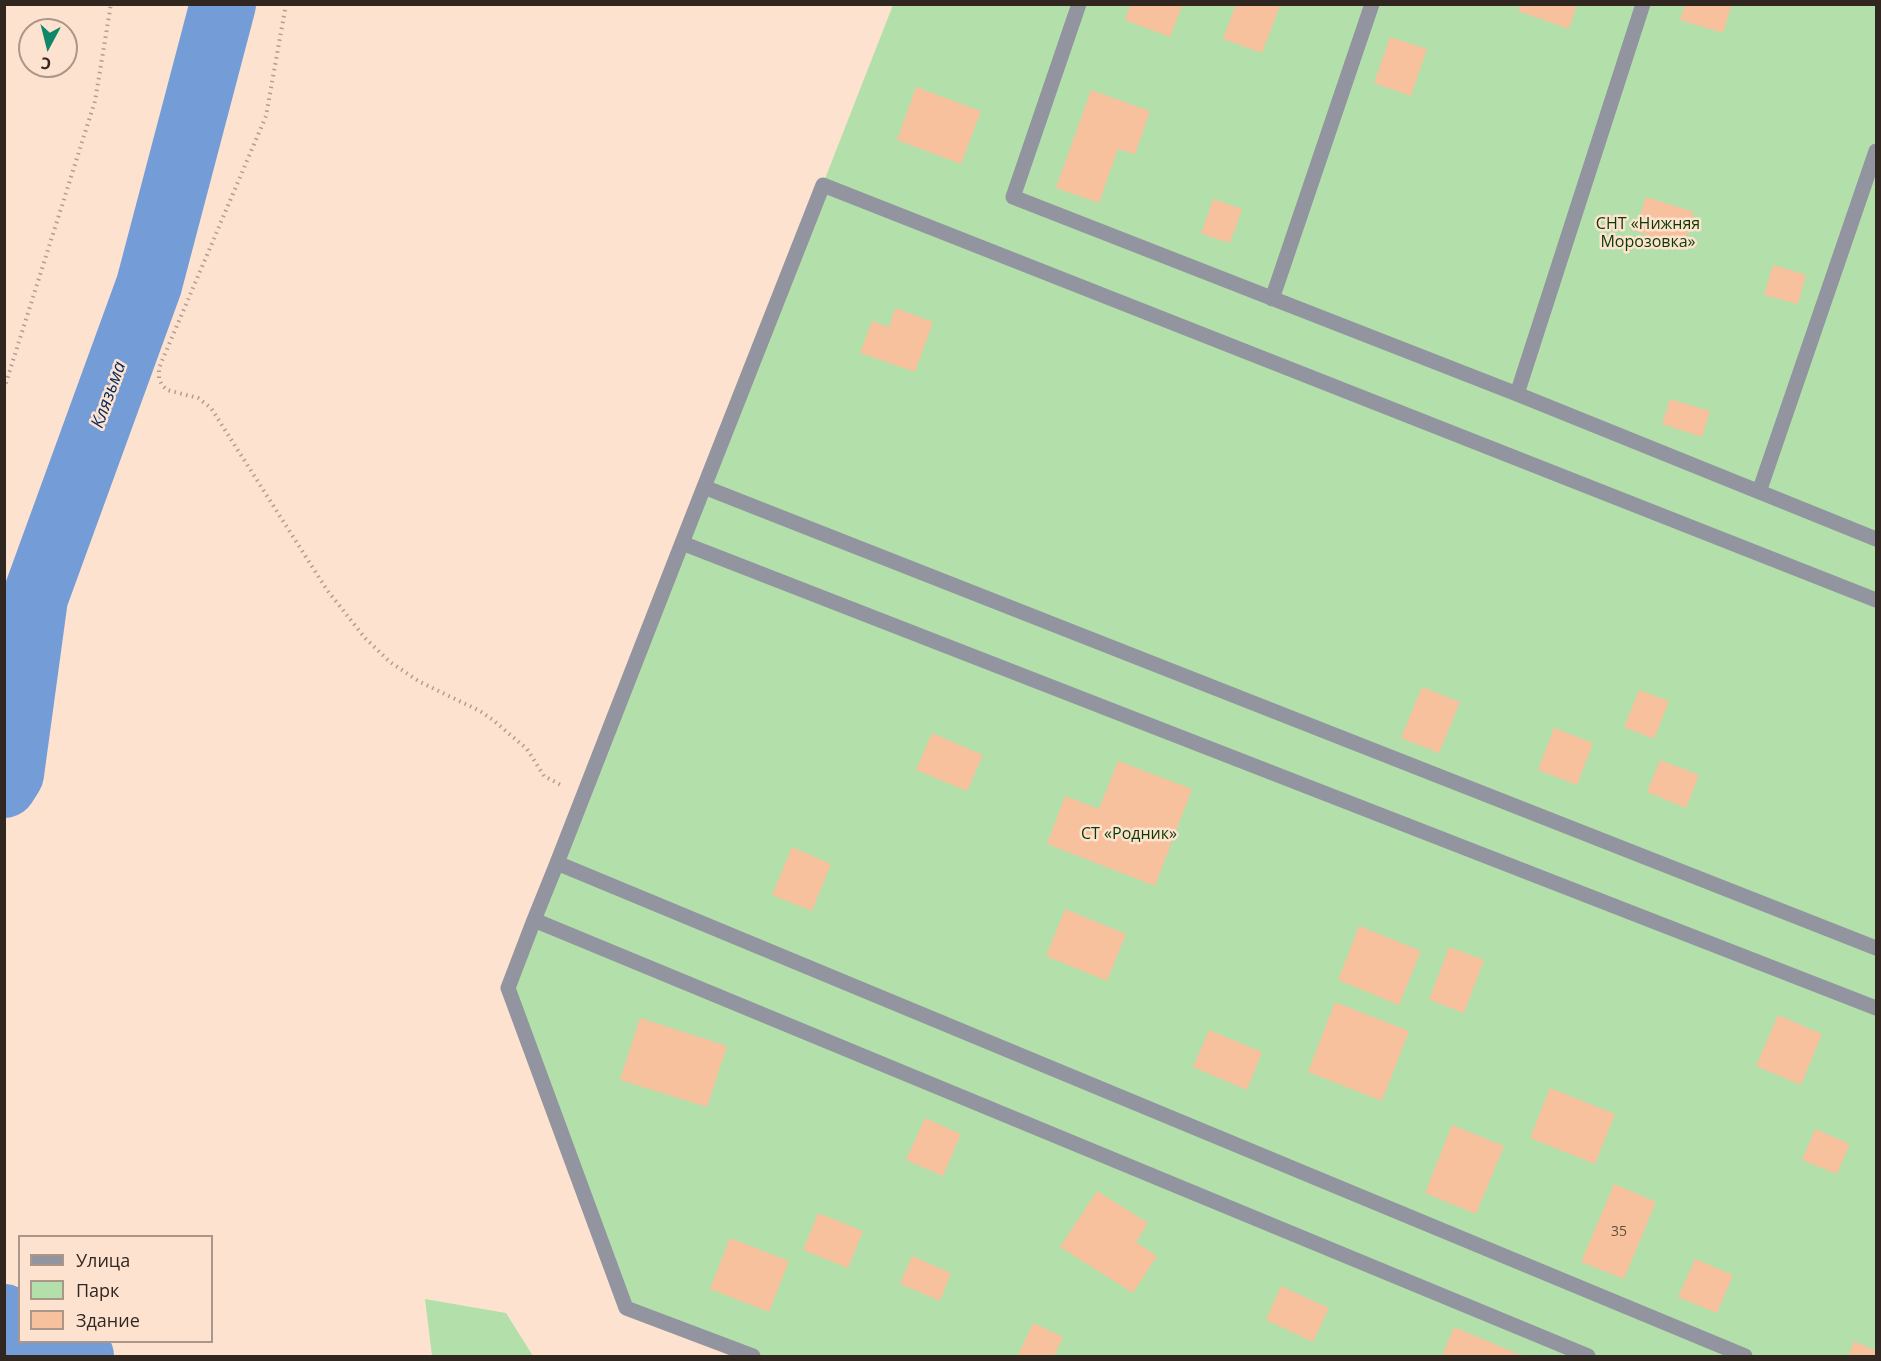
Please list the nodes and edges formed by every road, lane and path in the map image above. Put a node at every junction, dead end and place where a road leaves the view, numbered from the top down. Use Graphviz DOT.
graph roads {
  1 [pos="111,4"];
  2 [pos="286,4"];
  3 [pos="1079,4"];
  4 [pos="1372,4"];
  5 [pos="1643,4"];
  6 [pos="1876,151"];
  7 [pos="1272,299"];
  8 [pos="4,389"];
  9 [pos="1516,394"];
  10 [pos="704,488"];
  11 [pos="1759,492"];
  12 [pos="1876,539"];
  13 [pos="682,543"];
  14 [pos="1876,600"];
  15 [pos="584,795"];
  16 [pos="557,863"];
  17 [pos="534,921"];
  18 [pos="1876,948"];
  19 [pos="1876,1008"];
  20 [pos="753,1356"];
  21 [pos="1588,1356"];
  22 [pos="1744,1356"];
  1 -- 8 [label="path"];
  2 -- 15 [label="path"];
  3 -- 7 [label="lane"];
  4 -- 7 [label="lane"];
  5 -- 9 [label="lane"];
  6 -- 11 [label="lane"];
  7 -- 9 [label="lane"];
  9 -- 11 [label="lane"];
  10 -- 13 [label="lane"];
  10 -- 14 [label="lane"];
  10 -- 18 [label="lane"];
  11 -- 12 [label="lane"];
  13 -- 15 [label="lane"];
  13 -- 19 [label="lane"];
  15 -- 16 [label="lane"];
  16 -- 17 [label="lane"];
  16 -- 22 [label="lane"];
  17 -- 20 [label="lane"];
  17 -- 21 [label="lane"];
}
